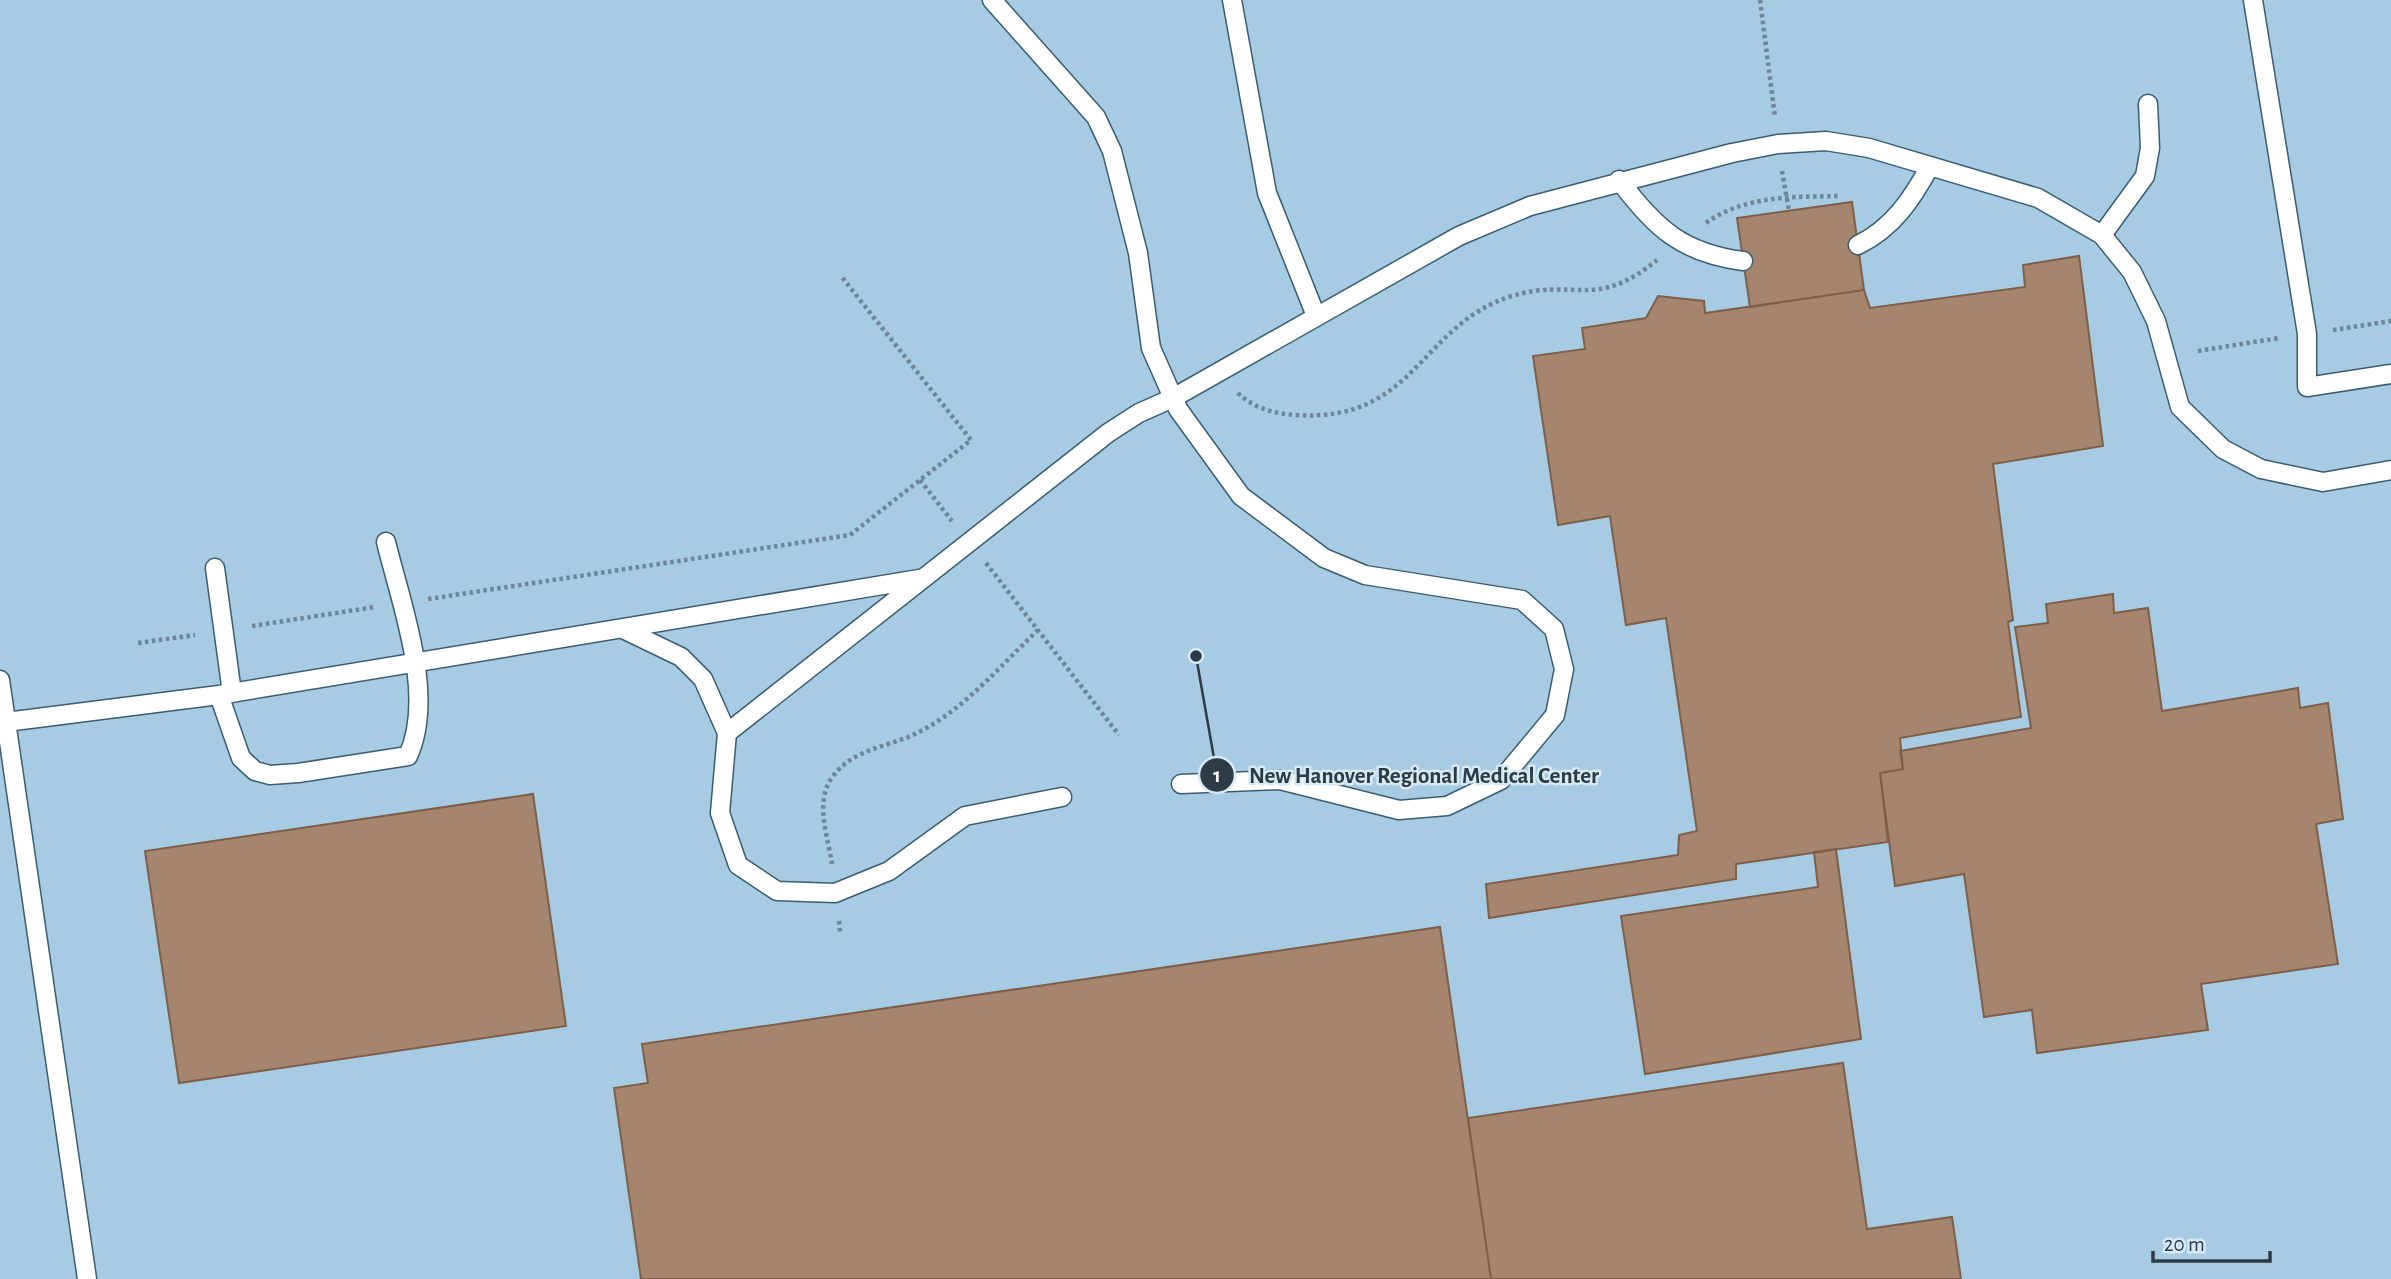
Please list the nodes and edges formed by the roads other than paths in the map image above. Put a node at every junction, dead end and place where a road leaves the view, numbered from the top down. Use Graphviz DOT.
graph roads {
  1 [pos="992,0"];
  2 [pos="1233,0"];
  3 [pos="2253,0"];
  4 [pos="2148,104"];
  5 [pos="1930,166"];
  6 [pos="1619,180"];
  7 [pos="2102,235"];
  8 [pos="1858,245"];
  9 [pos="1743,261"];
  10 [pos="1316,316"];
  11 [pos="2391,374"];
  12 [pos="1173,398"];
  13 [pos="2391,470"];
  14 [pos="386,542"];
  15 [pos="215,568"];
  16 [pos="923,578"];
  17 [pos="625,630"];
  18 [pos="415,663"];
  19 [pos="0,680"];
  20 [pos="225,694"];
  21 [pos="6,722"];
  22 [pos="727,733"];
  23 [pos="1181,784"];
  24 [pos="1062,797"];
  25 [pos="87,1279"];
  1 -- 12 [label="lane"];
  2 -- 10 [label="lane"];
  3 -- 11 [label="lane"];
  4 -- 7 [label="lane"];
  5 -- 6 [label="lane"];
  5 -- 7 [label="lane"];
  5 -- 8 [label="lane"];
  6 -- 9 [label="lane"];
  6 -- 10 [label="lane"];
  7 -- 13 [label="lane"];
  10 -- 12 [label="lane"];
  12 -- 16 [label="lane"];
  12 -- 23 [label="lane"];
  14 -- 18 [label="lane"];
  15 -- 20 [label="lane"];
  16 -- 17 [label="lane"];
  16 -- 22 [label="lane"];
  17 -- 18 [label="lane"];
  17 -- 22 [label="lane"];
  18 -- 20 [label="lane"];
  18 -- 20 [label="lane"];
  19 -- 21 [label="lane"];
  20 -- 21 [label="lane"];
  21 -- 25 [label="lane"];
  22 -- 24 [label="lane"];
}
